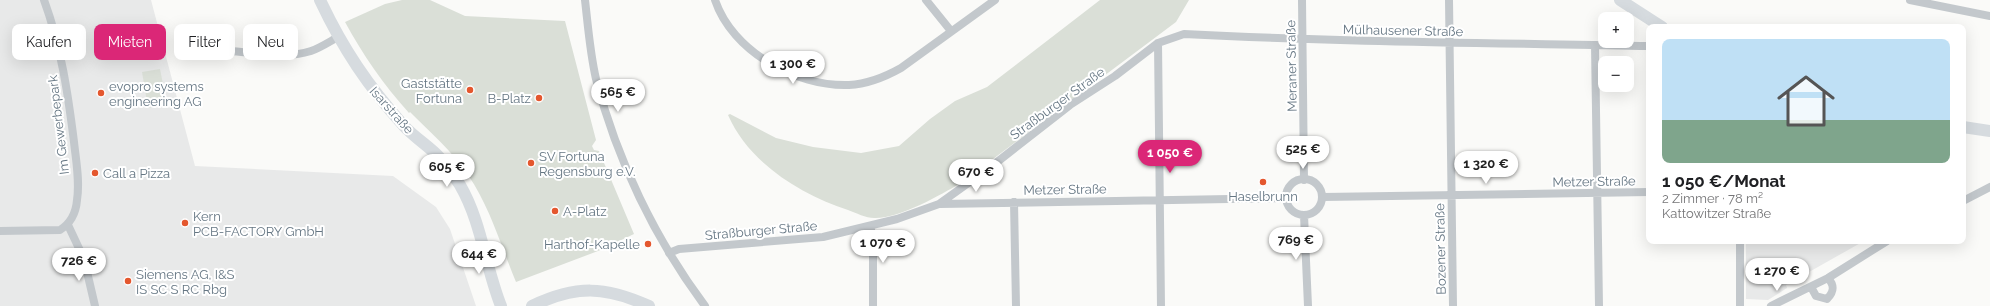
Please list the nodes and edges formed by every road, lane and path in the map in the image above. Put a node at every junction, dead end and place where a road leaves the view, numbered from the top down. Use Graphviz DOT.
graph roads {
  1 [pos="44,0"];
  2 [pos="320,0"];
  3 [pos="585,0"];
  4 [pos="715,0"];
  5 [pos="926,0"];
  6 [pos="995,0"];
  7 [pos="1302,0"];
  8 [pos="1449,0"];
  9 [pos="1620,0"];
  10 [pos="1910,0"];
  11 [pos="1990,16"];
  12 [pos="1657,24"];
  13 [pos="951,32"];
  14 [pos="338,37"];
  15 [pos="1303,40"];
  16 [pos="1158,42"];
  17 [pos="1449,43"];
  18 [pos="1595,45"];
  19 [pos="1646,46"];
  20 [pos="235,51"];
  21 [pos="1966,127"];
  22 [pos="1990,131"];
  23 [pos="1304,180"];
  24 [pos="1990,187"];
  25 [pos="1597,192"];
  26 [pos="1646,192"];
  27 [pos="1451,196"];
  28 [pos="1323,197"];
  29 [pos="1287,198"];
  30 [pos="1160,199"];
  31 [pos="1966,199"];
  32 [pos="1014,202"];
  33 [pos="939,204"];
  34 [pos="1304,215"];
  35 [pos="68,225"];
  36 [pos="870,226"];
  37 [pos="0,231"];
  38 [pos="1740,244"];
  39 [pos="1882,244"];
  40 [pos="670,253"];
  41 [pos="1828,278"];
  42 [pos="1811,287"];
  43 [pos="1828,303"];
  44 [pos="95,306"];
  45 [pos="501,306"];
  46 [pos="532,306"];
  47 [pos="649,306"];
  48 [pos="705,306"];
  49 [pos="873,306"];
  50 [pos="1016,306"];
  51 [pos="1161,306"];
  52 [pos="1308,306"];
  53 [pos="1453,306"];
  54 [pos="1599,306"];
  55 [pos="1740,306"];
  56 [pos="1771,306"];
  1 -- 35 [label="street, Im Gewerbepark"];
  2 -- 14 [label="street, Isarstraße"];
  3 -- 40 [label="street"];
  4 -- 13 [label="street"];
  5 -- 13 [label="street"];
  6 -- 13 [label="street"];
  7 -- 15 [label="street, Meraner Straße"];
  8 -- 17 [label="street, Bozener Straße"];
  9 -- 12 [label="street"];
  10 -- 11 [label="street"];
  14 -- 20 [label="street"];
  14 -- 45 [label="street, Isarstraße"];
  15 -- 16 [label="street, Mülhausener Straße"];
  15 -- 17 [label="street, Mülhausener Straße"];
  15 -- 23 [label="street, Meraner Straße"];
  16 -- 30 [label="street"];
  16 -- 33 [label="street, Straßburger Straße"];
  17 -- 18 [label="street, Mülhausener Straße"];
  17 -- 27 [label="street, Bozener Straße"];
  18 -- 19 [label="street, Mülhausener Straße"];
  18 -- 25 [label="street"];
  21 -- 22 [label="street"];
  23 -- 28 [label="street"];
  23 -- 29 [label="street"];
  24 -- 31 [label="street"];
  25 -- 26 [label="street, Metzer Straße"];
  25 -- 27 [label="street, Metzer Straße"];
  25 -- 54 [label="street"];
  27 -- 28 [label="street, Metzer Straße"];
  27 -- 53 [label="street, Bozener Straße"];
  28 -- 34 [label="street"];
  29 -- 30 [label="street, Metzer Straße"];
  29 -- 34 [label="street"];
  30 -- 32 [label="street, Metzer Straße"];
  30 -- 51 [label="street"];
  32 -- 33 [label="street, Metzer Straße"];
  32 -- 50 [label="street"];
  33 -- 36 [label="street, Straßburger Straße"];
  34 -- 52 [label="street"];
  35 -- 37 [label="street"];
  35 -- 44 [label="street"];
  36 -- 40 [label="street, Straßburger Straße"];
  36 -- 49 [label="street"];
  38 -- 55 [label="street"];
  39 -- 41 [label="street"];
  40 -- 48 [label="street"];
  41 -- 42 [label="street"];
  41 -- 43 [label="street"];
  42 -- 43 [label="street"];
  42 -- 56 [label="street"];
  46 -- 47 [label="street"];
}
